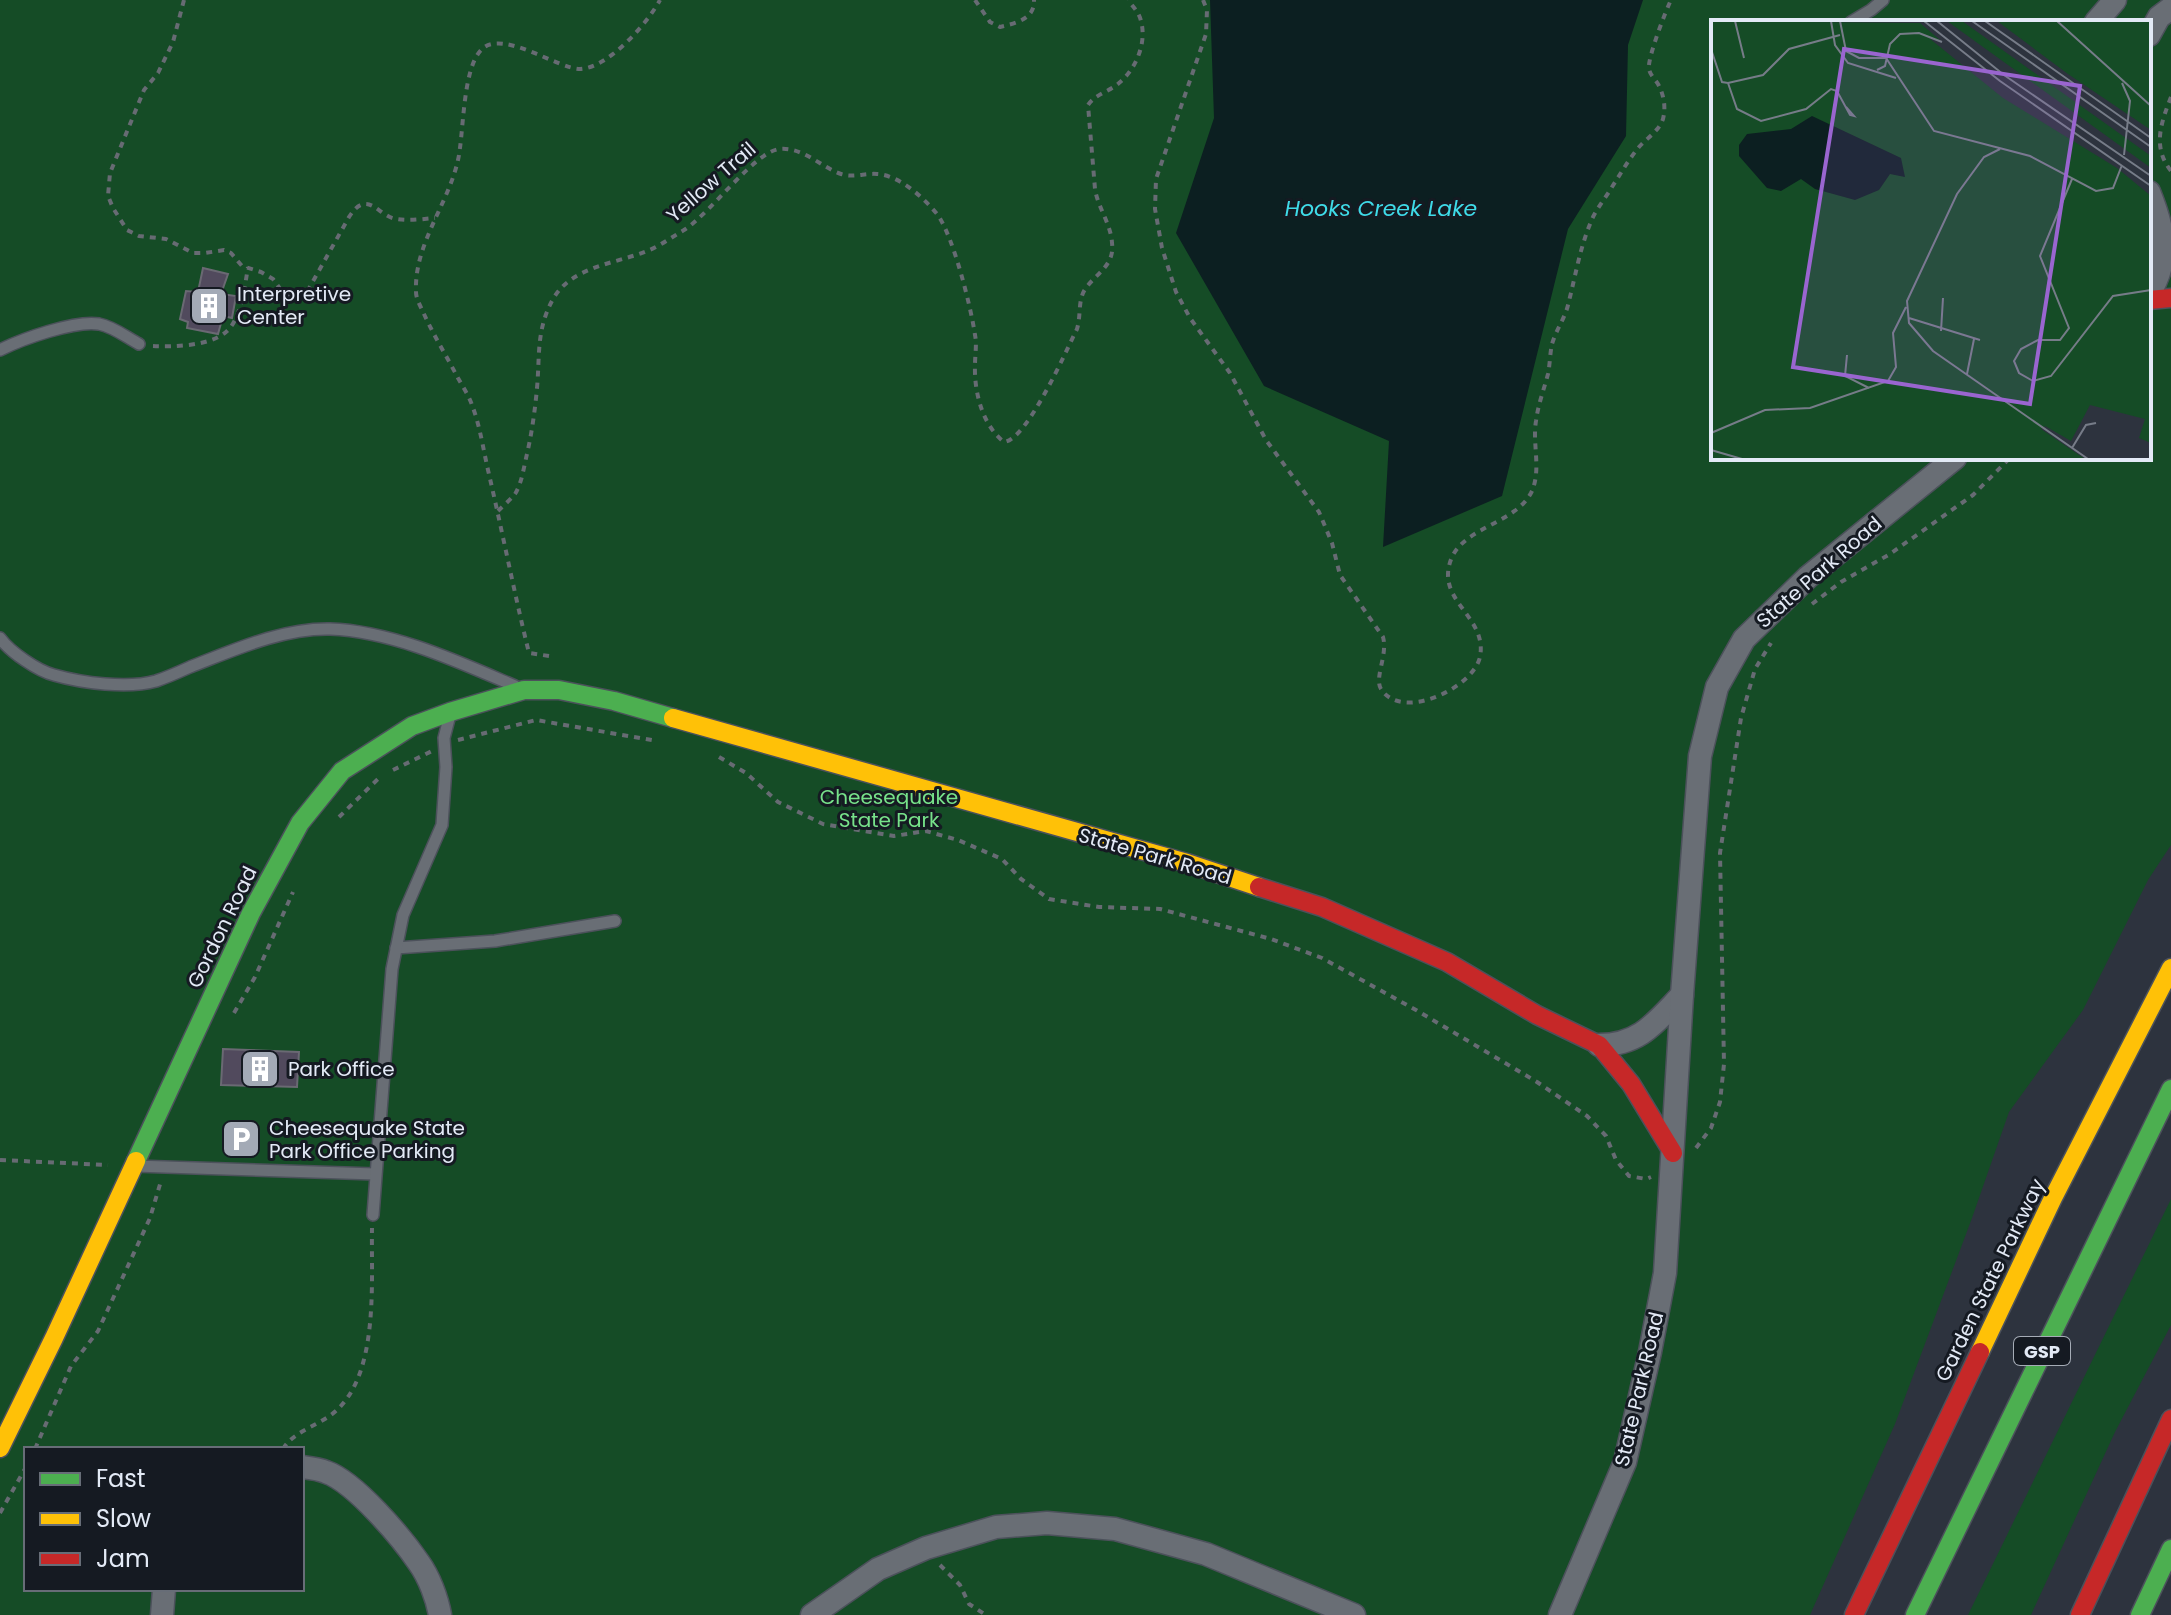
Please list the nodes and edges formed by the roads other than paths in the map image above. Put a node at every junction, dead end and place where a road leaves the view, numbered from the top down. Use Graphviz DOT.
graph roads {
  1 [pos="1883,0"];
  2 [pos="2115,0"];
  3 [pos="2171,8"];
  4 [pos="1854,20"];
  5 [pos="2098,20"];
  6 [pos="2151,31"];
  7 [pos="2151,197"];
  8 [pos="2151,290"];
  9 [pos="2171,298"];
  10 [pos="2151,300"];
  11 [pos="139,344"];
  12 [pos="0,350"];
  13 [pos="1953,460"];
  14 [pos="0,638"];
  15 [pos="524,690"];
  16 [pos="450,712"];
  17 [pos="689,723"];
  18 [pos="615,921"];
  19 [pos="396,948"];
  20 [pos="2171,968"];
  21 [pos="1682,995"];
  22 [pos="1599,1045"];
  23 [pos="2171,1089"];
  24 [pos="1683,1153"];
  25 [pos="134,1166"];
  26 [pos="375,1174"];
  27 [pos="373,1215"];
  28 [pos="2171,1419"];
  29 [pos="0,1448"];
  30 [pos="304,1467"];
  31 [pos="2171,1549"];
  32 [pos="164,1591"];
  33 [pos="162,1615"];
  34 [pos="440,1615"];
  35 [pos="812,1615"];
  36 [pos="1354,1615"];
  37 [pos="1560,1615"];
  38 [pos="1854,1615"];
  39 [pos="1915,1615"];
  40 [pos="2080,1615"];
  41 [pos="2140,1615"];
  1 -- 4 [label="lane"];
  2 -- 5 [label="street"];
  3 -- 6 [label="street"];
  7 -- 8 [label="street"];
  9 -- 10 [label="main road"];
  11 -- 12 [label="lane"];
  13 -- 21 [label="street, State Park Road"];
  14 -- 15 [label="lane"];
  15 -- 16 [label="main road, Gordon Road"];
  15 -- 17 [label="main road, Gordon Road"];
  16 -- 19 [label="lane"];
  16 -- 25 [label="main road, Gordon Road"];
  17 -- 22 [label="main road, State Park Road"];
  18 -- 19 [label="lane"];
  19 -- 26 [label="lane"];
  20 -- 38 [label="main road, Garden State Parkway / GSP"];
  21 -- 22 [label="street"];
  21 -- 24 [label="street, State Park Road"];
  22 -- 24 [label="main road, State Park Road"];
  23 -- 39 [label="main road, GSP"];
  24 -- 37 [label="street, State Park Road"];
  25 -- 26 [label="lane"];
  25 -- 29 [label="main road, Gordon Road"];
  26 -- 27 [label="lane"];
  28 -- 40 [label="main road"];
  30 -- 34 [label="street"];
  31 -- 41 [label="main road"];
  32 -- 33 [label="street"];
  35 -- 36 [label="street"];
}
